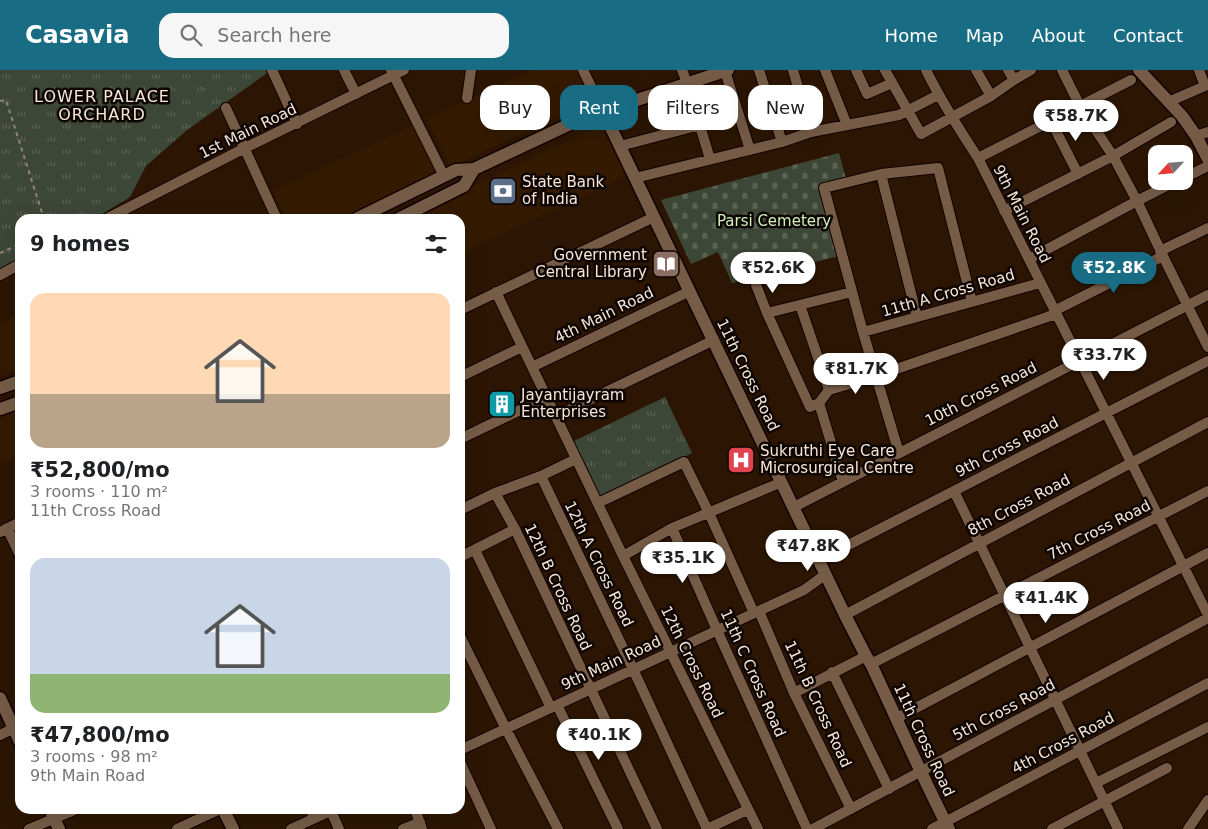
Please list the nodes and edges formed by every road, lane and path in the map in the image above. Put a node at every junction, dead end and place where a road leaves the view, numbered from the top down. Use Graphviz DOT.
graph roads {
  1 [pos="272,70"];
  2 [pos="344,70"];
  3 [pos="404,70"];
  4 [pos="471,70"];
  5 [pos="583,70"];
  6 [pos="682,70"];
  7 [pos="726,70"];
  8 [pos="759,70"];
  9 [pos="793,70"];
  10 [pos="825,70"];
  11 [pos="856,70"];
  12 [pos="885,70"];
  13 [pos="926,70"];
  14 [pos="976,70"];
  15 [pos="1008,70"];
  16 [pos="1031,70"];
  17 [pos="1062,70"];
  18 [pos="1199,70"];
  19 [pos="393,73"];
  20 [pos="1135,75"];
  21 [pos="1014,80"];
  22 [pos="892,82"];
  23 [pos="687,83"];
  24 [pos="590,85"];
  25 [pos="356,94"];
  26 [pos="938,95"];
  27 [pos="991,96"];
  28 [pos="467,98"];
  29 [pos="638,100"];
  30 [pos="0,101"];
  31 [pos="1168,102"];
  32 [pos="1080,106"];
  33 [pos="226,108"];
  34 [pos="907,111"];
  35 [pos="951,118"];
  36 [pos="1051,121"];
  37 [pos="1171,122"];
  38 [pos="297,124"];
  39 [pos="847,125"];
  40 [pos="560,129"];
  41 [pos="612,130"];
  42 [pos="681,130"];
  43 [pos="701,130"];
  44 [pos="811,132"];
  45 [pos="1208,132"];
  46 [pos="1196,136"];
  47 [pos="782,142"];
  48 [pos="620,146"];
  49 [pos="245,148"];
  50 [pos="750,150"];
  51 [pos="1113,156"];
  52 [pos="978,158"];
  53 [pos="710,160"];
  54 [pos="1208,160"];
  55 [pos="1208,166"];
  56 [pos="474,170"];
  57 [pos="881,174"];
  58 [pos="1078,174"];
  59 [pos="1193,174"];
  60 [pos="444,176"];
  61 [pos="635,178"];
  62 [pos="1158,190"];
  63 [pos="1137,200"];
  64 [pos="1004,211"];
  65 [pos="42,214"];
  66 [pos="116,214"];
  67 [pos="275,214"];
  68 [pos="366,214"];
  69 [pos="408,214"];
  70 [pos="654,217"];
  71 [pos="1208,228"];
  72 [pos="15,246"];
  73 [pos="0,253"];
  74 [pos="1162,254"];
  75 [pos="1029,259"];
  76 [pos="15,267"];
  77 [pos="0,275"];
  78 [pos="1040,283"];
  79 [pos="756,285"];
  80 [pos="690,291"];
  81 [pos="496,292"];
  82 [pos="852,292"];
  83 [pos="1208,295"];
  84 [pos="972,302"];
  85 [pos="800,305"];
  86 [pos="1188,306"];
  87 [pos="465,308"];
  88 [pos="1055,312"];
  89 [pos="767,313"];
  90 [pos="917,317"];
  91 [pos="863,332"];
  92 [pos="714,340"];
  93 [pos="522,347"];
  94 [pos="1208,347"];
  95 [pos="1080,361"];
  96 [pos="1208,361"];
  97 [pos="532,367"];
  98 [pos="465,375"];
  99 [pos="876,376"];
  100 [pos="15,383"];
  101 [pos="0,388"];
  102 [pos="829,390"];
  103 [pos="548,397"];
  104 [pos="819,403"];
  105 [pos="15,404"];
  106 [pos="0,409"];
  107 [pos="1106,414"];
  108 [pos="556,416"];
  109 [pos="1208,422"];
  110 [pos="465,437"];
  111 [pos="900,453"];
  112 [pos="576,458"];
  113 [pos="1131,463"];
  114 [pos="540,476"];
  115 [pos="782,482"];
  116 [pos="843,482"];
  117 [pos="954,491"];
  118 [pos="1208,491"];
  119 [pos="495,494"];
  120 [pos="598,503"];
  121 [pos="794,507"];
  122 [pos="465,508"];
  123 [pos="709,513"];
  124 [pos="1158,516"];
  125 [pos="672,528"];
  126 [pos="515,529"];
  127 [pos="4,530"];
  128 [pos="979,544"];
  129 [pos="15,547"];
  130 [pos="475,550"];
  131 [pos="1208,553"];
  132 [pos="465,555"];
  133 [pos="623,556"];
  134 [pos="819,560"];
  135 [pos="1183,566"];
  136 [pos="826,574"];
  137 [pos="1004,596"];
  138 [pos="756,612"];
  139 [pos="845,615"];
  140 [pos="1208,616"];
  141 [pos="717,630"];
  142 [pos="465,646"];
  143 [pos="1030,647"];
  144 [pos="671,652"];
  145 [pos="868,660"];
  146 [pos="633,669"];
  147 [pos="832,672"];
  148 [pos="1208,683"];
  149 [pos="590,690"];
  150 [pos="794,693"];
  151 [pos="0,698"];
  152 [pos="1055,700"];
  153 [pos="554,706"];
  154 [pos="897,718"];
  155 [pos="15,724"];
  156 [pos="1208,727"];
  157 [pos="15,728"];
  158 [pos="506,729"];
  159 [pos="0,735"];
  160 [pos="465,748"];
  161 [pos="1080,751"];
  162 [pos="1168,768"];
  163 [pos="920,772"];
  164 [pos="465,773"];
  165 [pos="1096,783"];
  166 [pos="889,789"];
  167 [pos="1208,800"];
  168 [pos="1105,801"];
  169 [pos="851,809"];
  170 [pos="747,810"];
  171 [pos="1208,810"];
  172 [pos="66,814"];
  173 [pos="211,814"];
  174 [pos="225,814"];
  175 [pos="311,814"];
  176 [pos="334,814"];
  177 [pos="1198,816"];
  178 [pos="54,819"];
  179 [pos="421,825"];
  180 [pos="947,825"];
  181 [pos="29,829"];
  182 [pos="177,829"];
  183 [pos="233,829"];
  184 [pos="291,829"];
  185 [pos="339,829"];
  186 [pos="403,829"];
  187 [pos="491,829"];
  188 [pos="558,829"];
  189 [pos="618,829"];
  190 [pos="656,829"];
  191 [pos="707,829"];
  192 [pos="758,829"];
  193 [pos="807,829"];
  194 [pos="813,829"];
  195 [pos="932,829"];
  196 [pos="1052,829"];
  197 [pos="1118,829"];
  198 [pos="1188,829"];
  1 -- 38 [label="street"];
  2 -- 25 [label="street"];
  3 -- 19 [label="street, 1st Main Road"];
  4 -- 28 [label="street"];
  5 -- 24 [label="street, 11th Cross Road"];
  6 -- 23 [label="street"];
  7 -- 23 [label="street"];
  7 -- 50 [label="street"];
  8 -- 47 [label="street"];
  9 -- 44 [label="street"];
  10 -- 39 [label="street"];
  11 -- 22 [label="street"];
  12 -- 22 [label="street"];
  13 -- 26 [label="street, 9th Main Road"];
  14 -- 27 [label="street"];
  15 -- 21 [label="street"];
  16 -- 21 [label="street"];
  17 -- 32 [label="street"];
  18 -- 31 [label="street"];
  19 -- 25 [label="street, 1st Main Road"];
  19 -- 60 [label="street"];
  20 -- 31 [label="street"];
  20 -- 32 [label="street"];
  21 -- 27 [label="street"];
  22 -- 34 [label="street"];
  23 -- 29 [label="street"];
  25 -- 38 [label="street, 1st Main Road"];
  26 -- 34 [label="street"];
  26 -- 35 [label="street, 9th Main Road"];
  27 -- 35 [label="street"];
  30 -- 65 [label="path"];
  31 -- 46 [label="street"];
  32 -- 36 [label="street"];
  32 -- 51 [label="street"];
  33 -- 49 [label="street"];
  34 -- 35 [label="street"];
  34 -- 39 [label="street"];
  35 -- 52 [label="street, 9th Main Road"];
  36 -- 52 [label="street"];
  36 -- 58 [label="street"];
  37 -- 51 [label="street"];
  38 -- 49 [label="street, 1st Main Road"];
  39 -- 44 [label="street"];
  40 -- 56 [label="street"];
  41 -- 48 [label="street, 11th Cross Road"];
  42 -- 48 [label="street"];
  43 -- 53 [label="street"];
  44 -- 47 [label="street"];
  45 -- 46 [label="street"];
  46 -- 54 [label="street"];
  47 -- 50 [label="street"];
  48 -- 61 [label="street, 11th Cross Road"];
  49 -- 66 [label="street, 1st Main Road"];
  49 -- 67 [label="street"];
  50 -- 53 [label="street"];
  51 -- 58 [label="street"];
  51 -- 63 [label="street"];
  52 -- 64 [label="street, 9th Main Road"];
  53 -- 61 [label="street"];
  55 -- 59 [label="street"];
  56 -- 60 [label="street"];
  56 -- 69 [label="street"];
  57 -- 82 [label="street"];
  57 -- 84 [label="street"];
  57 -- 90 [label="street"];
  58 -- 64 [label="street"];
  60 -- 68 [label="street"];
  61 -- 70 [label="street, 11th Cross Road"];
  62 -- 63 [label="street"];
  63 -- 74 [label="street"];
  63 -- 75 [label="street"];
  64 -- 75 [label="street, 9th Main Road"];
  70 -- 80 [label="street, 11th Cross Road"];
  70 -- 81 [label="street"];
  71 -- 74 [label="street"];
  72 -- 73 [label="path"];
  74 -- 86 [label="street"];
  74 -- 88 [label="street"];
  75 -- 78 [label="street, 9th Main Road"];
  76 -- 77 [label="street"];
  78 -- 84 [label="street, 11th A Cross Road"];
  78 -- 88 [label="street, 9th Main Road"];
  79 -- 89 [label="street"];
  80 -- 92 [label="street, 11th Cross Road"];
  80 -- 97 [label="street, 4th Main Road"];
  81 -- 87 [label="street"];
  81 -- 93 [label="street, 12th Cross Road"];
  82 -- 85 [label="street"];
  82 -- 91 [label="street"];
  83 -- 86 [label="street, 10th Cross Road"];
  84 -- 90 [label="street, 11th A Cross Road"];
  85 -- 89 [label="street"];
  85 -- 102 [label="street"];
  86 -- 94 [label="street"];
  86 -- 95 [label="street, 10th Cross Road"];
  88 -- 95 [label="street, 9th Main Road"];
  88 -- 99 [label="street"];
  89 -- 104 [label="street"];
  90 -- 91 [label="street, 11th A Cross Road"];
  91 -- 99 [label="street"];
  92 -- 108 [label="street"];
  92 -- 115 [label="street, 11th Cross Road"];
  93 -- 97 [label="street, 12th Cross Road"];
  93 -- 98 [label="street"];
  95 -- 107 [label="street, 9th Main Road"];
  95 -- 111 [label="street, 10th Cross Road"];
  96 -- 107 [label="street, 9th Cross Road"];
  97 -- 103 [label="street, 12th Cross Road"];
  99 -- 102 [label="street"];
  99 -- 111 [label="street"];
  100 -- 101 [label="street"];
  102 -- 104 [label="street"];
  103 -- 108 [label="street, 12th Cross Road"];
  103 -- 110 [label="street"];
  104 -- 116 [label="street"];
  105 -- 106 [label="street"];
  107 -- 113 [label="street, 9th Main Road"];
  107 -- 117 [label="street, 9th Cross Road"];
  108 -- 112 [label="street, 12th Cross Road"];
  109 -- 113 [label="street, 8th Cross Road"];
  111 -- 116 [label="street, 10th Cross Road"];
  112 -- 114 [label="street"];
  112 -- 120 [label="street, 12th Cross Road"];
  113 -- 124 [label="street, 9th Main Road"];
  113 -- 128 [label="street, 8th Cross Road"];
  114 -- 119 [label="street"];
  114 -- 146 [label="street, 12th A Cross Road"];
  115 -- 121 [label="street, 11th Cross Road"];
  115 -- 123 [label="street"];
  116 -- 121 [label="street, 10th Cross Road"];
  117 -- 128 [label="street"];
  117 -- 134 [label="street, 9th Cross Road"];
  118 -- 124 [label="street, 7th Cross Road"];
  119 -- 122 [label="street"];
  119 -- 126 [label="street, 12th B Cross Road"];
  120 -- 123 [label="street, 11th B Cross Road"];
  120 -- 133 [label="street, 12th Cross Road"];
  121 -- 134 [label="street, 11th Cross Road"];
  123 -- 125 [label="street"];
  123 -- 138 [label="street, 11th B Cross Road"];
  124 -- 135 [label="street, 9th Main Road"];
  124 -- 137 [label="street, 7th Cross Road"];
  125 -- 133 [label="street"];
  125 -- 141 [label="street, 11th C Cross Road"];
  126 -- 130 [label="street"];
  126 -- 149 [label="street, 12th B Cross Road"];
  127 -- 129 [label="street"];
  128 -- 137 [label="street"];
  128 -- 139 [label="street, 8th Cross Road"];
  130 -- 132 [label="street"];
  130 -- 153 [label="street"];
  131 -- 135 [label="street"];
  133 -- 144 [label="street, 12th Cross Road"];
  134 -- 136 [label="street, 11th Cross Road"];
  135 -- 140 [label="street, 9th Main Road"];
  135 -- 143 [label="street"];
  136 -- 138 [label="street, 9th Main Road"];
  136 -- 139 [label="street, 11th Cross Road"];
  137 -- 143 [label="street"];
  137 -- 145 [label="street, 7th Cross Road"];
  138 -- 141 [label="street, 9th Main Road"];
  138 -- 150 [label="street, 11th B Cross Road"];
  139 -- 145 [label="street, 11th Cross Road"];
  140 -- 152 [label="street, 5th Cross Road"];
  141 -- 144 [label="street, 9th Main Road"];
  141 -- 193 [label="street, 11th C Cross Road"];
  142 -- 158 [label="street"];
  143 -- 152 [label="street"];
  143 -- 154 [label="street"];
  144 -- 146 [label="street, 9th Main Road"];
  144 -- 170 [label="street, 12th Cross Road"];
  145 -- 147 [label="street, 7th Cross Road"];
  145 -- 154 [label="street, 11th Cross Road"];
  146 -- 149 [label="street, 9th Main Road"];
  146 -- 191 [label="street, 12th A Cross Road"];
  147 -- 150 [label="street, 7th Cross Road"];
  147 -- 166 [label="street"];
  148 -- 161 [label="street, 4th Cross Road"];
  149 -- 153 [label="street, 9th Main Road"];
  149 -- 190 [label="street, 12th B Cross Road"];
  150 -- 169 [label="street, 11th B Cross Road"];
  151 -- 155 [label="street"];
  152 -- 161 [label="street"];
  152 -- 163 [label="street, 5th Cross Road"];
  153 -- 158 [label="street, 9th Main Road"];
  153 -- 189 [label="street"];
  154 -- 163 [label="street, 11th Cross Road"];
  156 -- 165 [label="street"];
  157 -- 159 [label="street"];
  158 -- 160 [label="street, 9th Main Road"];
  158 -- 188 [label="street"];
  161 -- 165 [label="street"];
  161 -- 180 [label="street, 4th Cross Road"];
  162 -- 168 [label="street"];
  163 -- 166 [label="street, 5th Cross Road"];
  163 -- 180 [label="street, 11th Cross Road"];
  164 -- 187 [label="street"];
  165 -- 168 [label="street"];
  166 -- 169 [label="street, 5th Cross Road"];
  167 -- 177 [label="street"];
  168 -- 196 [label="street"];
  168 -- 197 [label="street"];
  169 -- 194 [label="street, 5th Cross Road"];
  170 -- 191 [label="street"];
  170 -- 192 [label="street, 12th Cross Road"];
  171 -- 177 [label="street"];
  172 -- 178 [label="street"];
  173 -- 182 [label="street"];
  174 -- 183 [label="street"];
  175 -- 184 [label="street"];
  176 -- 185 [label="street"];
  177 -- 198 [label="street"];
  178 -- 181 [label="street"];
  179 -- 186 [label="street"];
  180 -- 195 [label="street, 4th Cross Road"];
}
